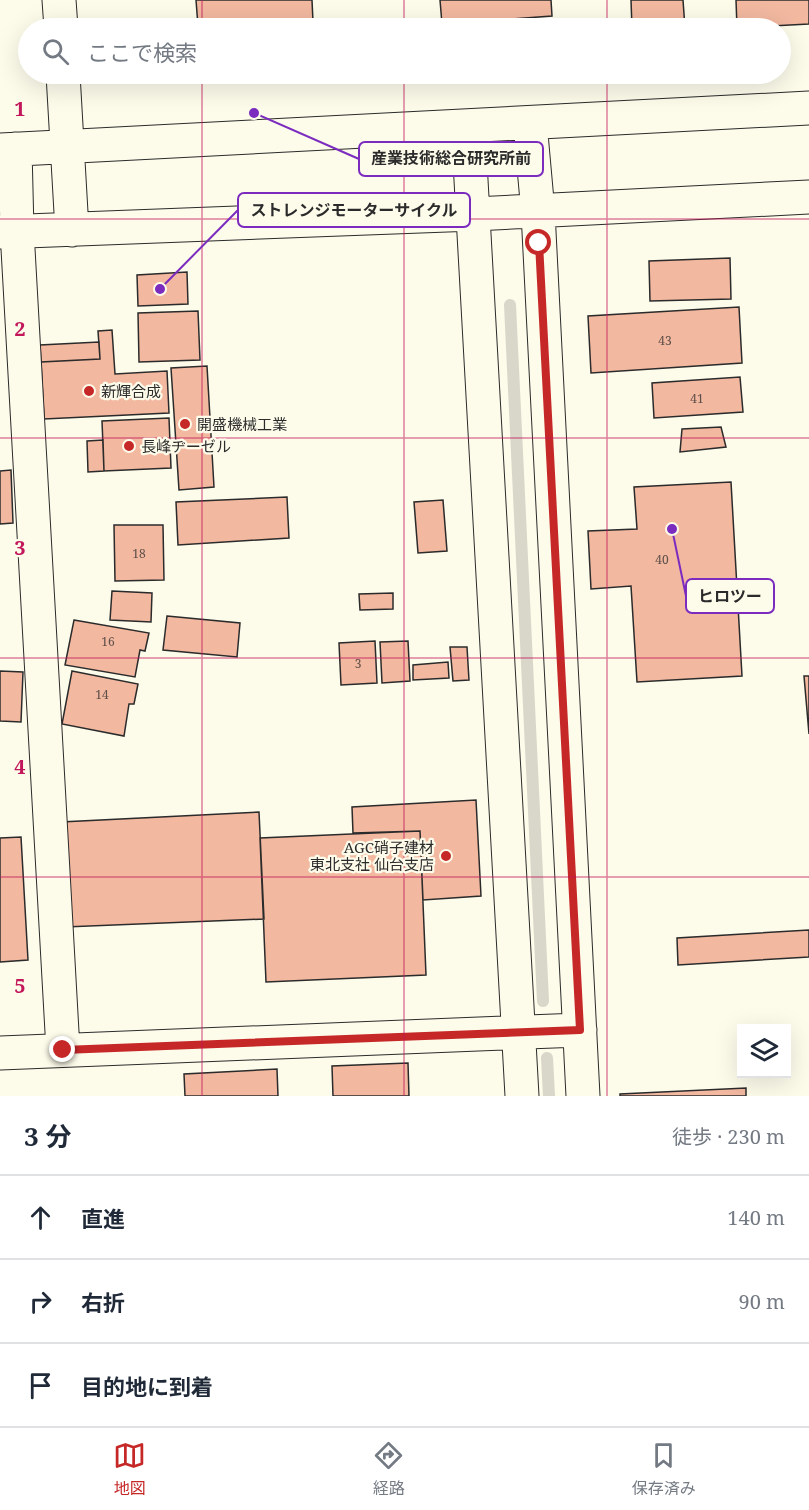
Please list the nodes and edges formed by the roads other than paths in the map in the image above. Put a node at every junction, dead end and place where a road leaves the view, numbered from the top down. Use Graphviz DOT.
graph roads {
  1 [pos="59,0"];
  2 [pos="60,18"];
  3 [pos="64,84"];
  4 [pos="809,108"];
  5 [pos="530,123"];
  6 [pos="468,126"];
  7 [pos="67,146"];
  8 [pos="7,149"];
  9 [pos="809,197"];
  10 [pos="538,212"];
  11 [pos="474,214"];
  12 [pos="72,230"];
  13 [pos="8,232"];
  14 [pos="580,1030"];
  15 [pos="519,1033"];
  16 [pos="63,1050"];
  17 [pos="0,1053"];
  18 [pos="522,1096"];
  19 [pos="584,1096"];
  1 -- 2 [label="street"];
  3 -- 7 [label="street"];
  4 -- 5 [label="street"];
  5 -- 6 [label="street"];
  5 -- 10 [label="street"];
  6 -- 7 [label="street"];
  6 -- 11 [label="street"];
  7 -- 8 [label="street"];
  7 -- 12 [label="street"];
  8 -- 13 [label="street"];
  9 -- 10 [label="street"];
  10 -- 11 [label="street"];
  10 -- 14 [label="street"];
  11 -- 12 [label="street"];
  11 -- 15 [label="street"];
  12 -- 13 [label="street"];
  13 -- 16 [label="street"];
  14 -- 15 [label="street"];
  14 -- 19 [label="street"];
  15 -- 16 [label="street"];
  15 -- 18 [label="street"];
  16 -- 17 [label="street"];
}
